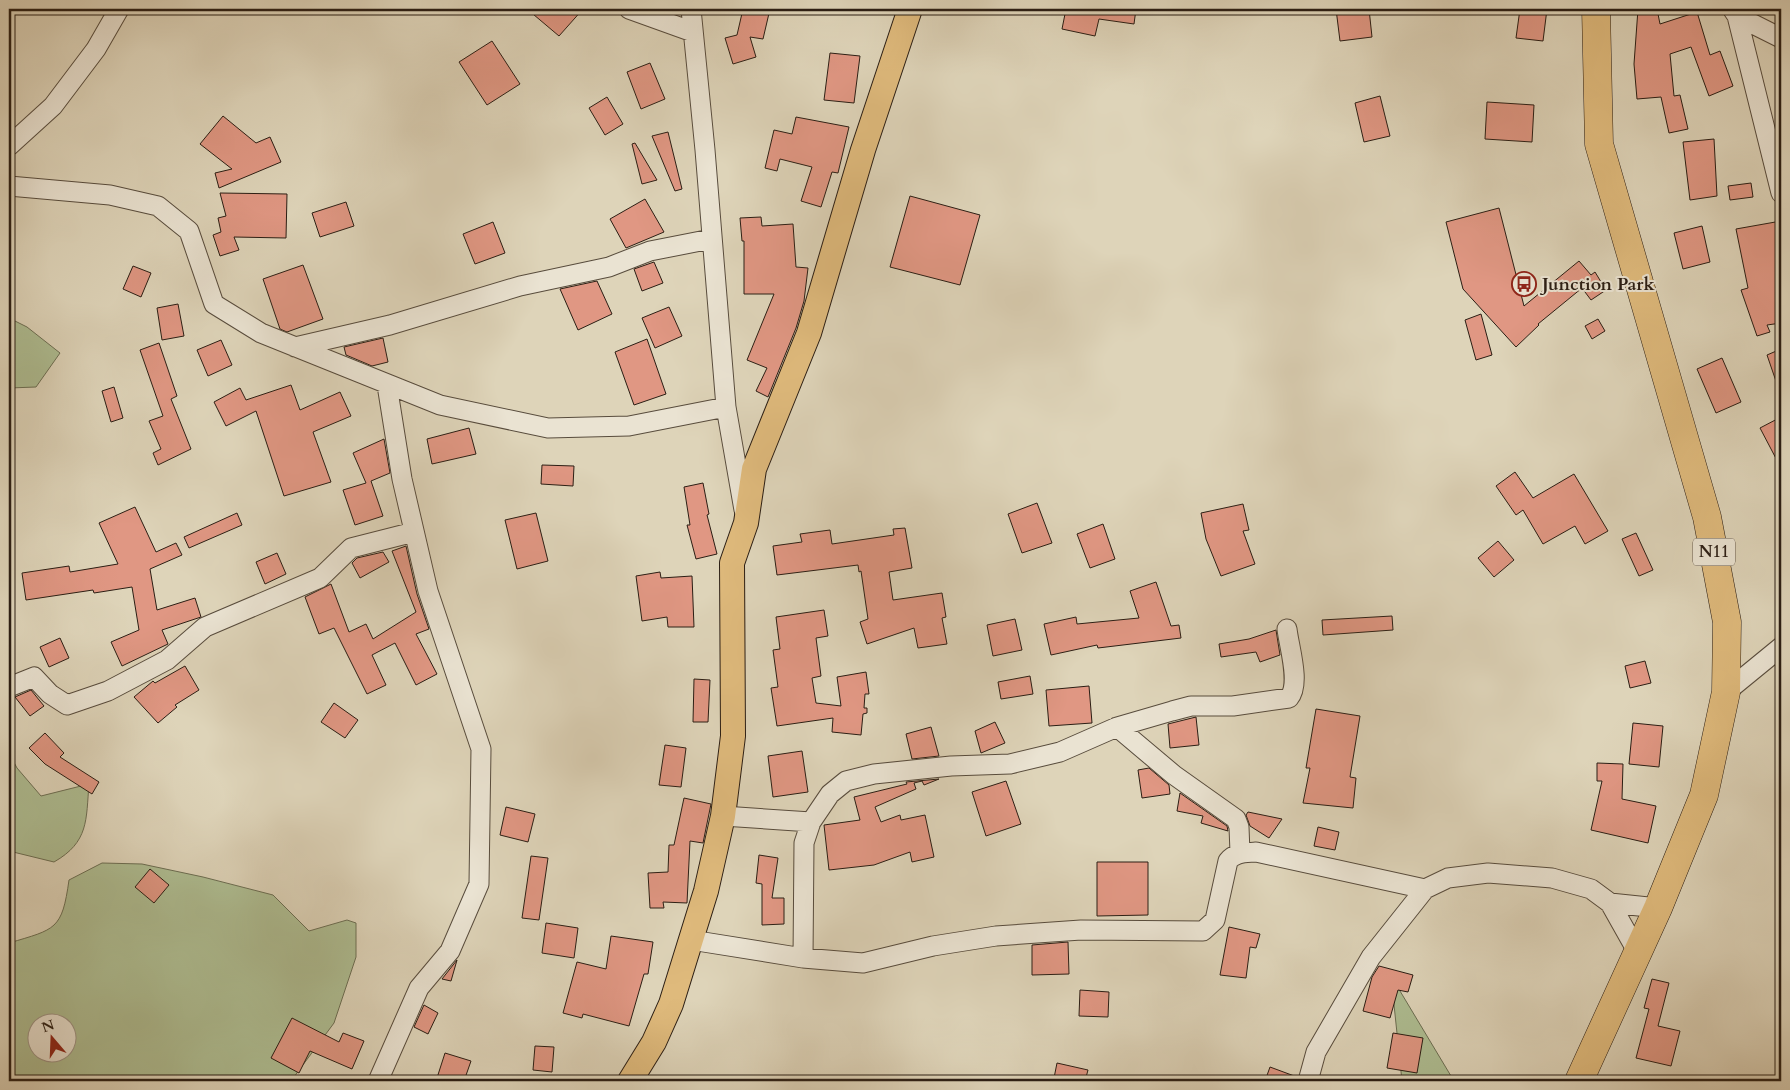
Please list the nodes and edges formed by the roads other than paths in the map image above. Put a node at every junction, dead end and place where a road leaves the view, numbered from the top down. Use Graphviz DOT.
graph roads {
  1 [pos="118,9"];
  2 [pos="629,9"];
  3 [pos="691,9"];
  4 [pos="910,9"];
  5 [pos="1596,9"];
  6 [pos="1735,12"];
  7 [pos="693,32"];
  8 [pos="1781,38"];
  9 [pos="9,146"];
  10 [pos="9,186"];
  11 [pos="1781,193"];
  12 [pos="711,239"];
  13 [pos="295,346"];
  14 [pos="388,385"];
  15 [pos="726,407"];
  16 [pos="746,523"];
  17 [pos="414,532"];
  18 [pos="1287,629"];
  19 [pos="1781,647"];
  20 [pos="9,687"];
  21 [pos="1726,692"];
  22 [pos="1117,727"];
  23 [pos="723,816"];
  24 [pos="811,822"];
  25 [pos="1240,853"];
  26 [pos="1425,889"];
  27 [pos="1610,903"];
  28 [pos="1658,908"];
  29 [pos="691,940"];
  30 [pos="1638,951"];
  31 [pos="803,958"];
  32 [pos="378,1081"];
  33 [pos="630,1081"];
  34 [pos="1308,1081"];
  35 [pos="1579,1081"];
  1 -- 9 [label="street"];
  2 -- 7 [label="street"];
  3 -- 7 [label="street"];
  4 -- 16 [label="main road"];
  5 -- 21 [label="highway, N11"];
  6 -- 8 [label="street"];
  6 -- 11 [label="street"];
  7 -- 12 [label="street"];
  10 -- 13 [label="street"];
  12 -- 13 [label="street"];
  12 -- 15 [label="street"];
  13 -- 14 [label="street"];
  14 -- 15 [label="street"];
  14 -- 17 [label="street"];
  15 -- 16 [label="street"];
  16 -- 23 [label="main road"];
  17 -- 20 [label="street"];
  17 -- 32 [label="street"];
  18 -- 22 [label="street"];
  19 -- 21 [label="street"];
  21 -- 28 [label="highway, N11"];
  22 -- 24 [label="street"];
  22 -- 25 [label="street"];
  23 -- 24 [label="street"];
  23 -- 29 [label="main road"];
  24 -- 31 [label="street"];
  25 -- 26 [label="street"];
  25 -- 31 [label="street"];
  26 -- 27 [label="street"];
  26 -- 34 [label="street"];
  27 -- 28 [label="street"];
  27 -- 30 [label="street"];
  28 -- 30 [label="highway, N11"];
  29 -- 31 [label="street"];
  29 -- 33 [label="main road"];
  30 -- 35 [label="highway, N11"];
}
